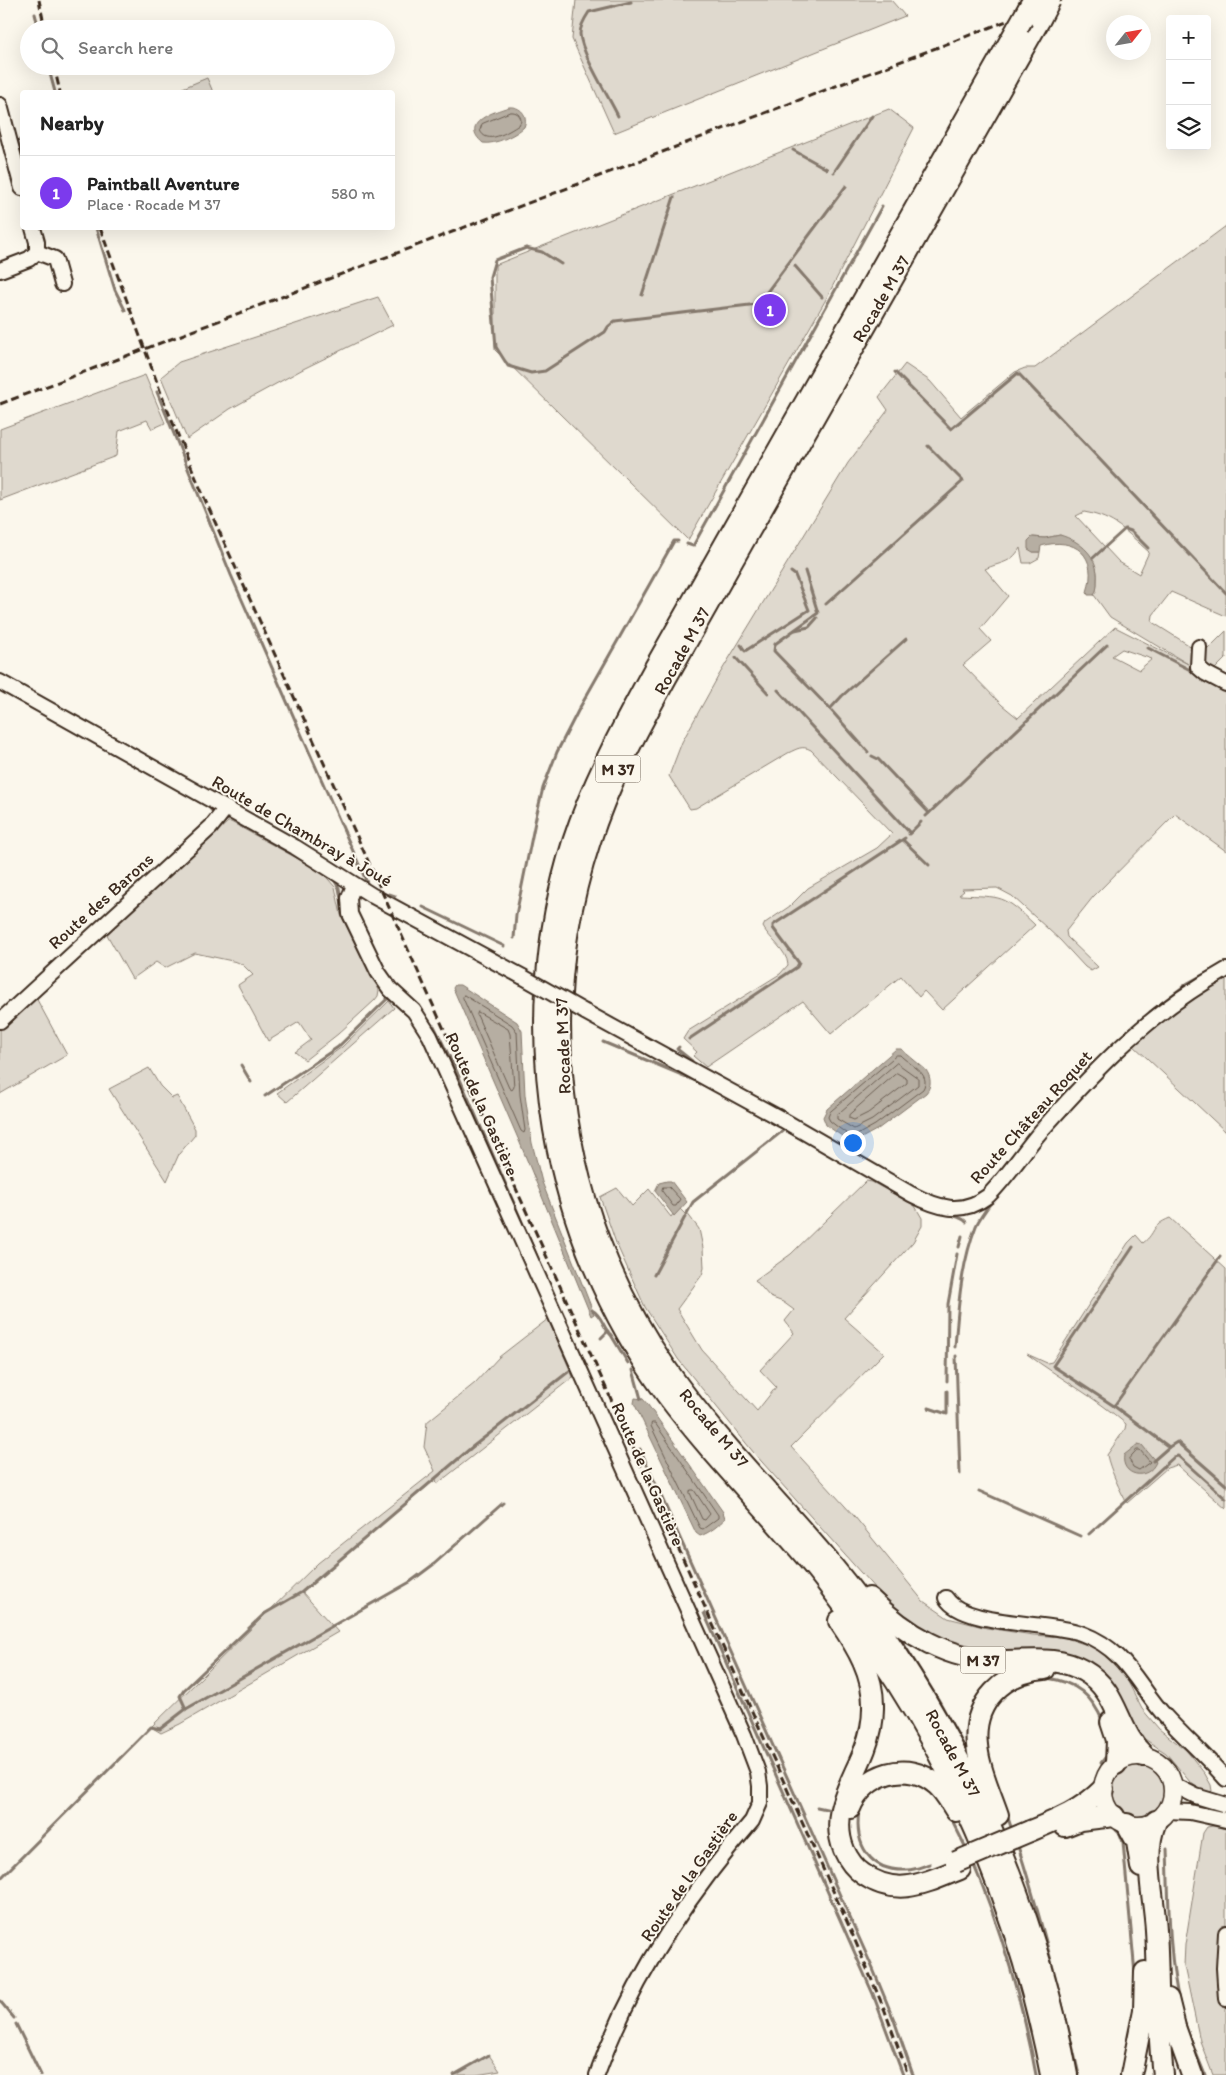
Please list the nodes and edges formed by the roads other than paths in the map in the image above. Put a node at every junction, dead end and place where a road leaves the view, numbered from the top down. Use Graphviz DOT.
graph roads {
  1 [pos="1033,0"];
  2 [pos="1050,0"];
  3 [pos="0,105"];
  4 [pos="20,180"];
  5 [pos="34,230"];
  6 [pos="36,252"];
  7 [pos="0,270"];
  8 [pos="62,284"];
  9 [pos="1199,647"];
  10 [pos="0,682"];
  11 [pos="1226,684"];
  12 [pos="226,808"];
  13 [pos="354,885"];
  14 [pos="1226,970"];
  15 [pos="585,1012"];
  16 [pos="0,1020"];
  17 [pos="780,1527"];
  18 [pos="815,1544"];
  19 [pos="946,1598"];
  20 [pos="1144,1756"];
  21 [pos="1116,1764"];
  22 [pos="1226,1779"];
  23 [pos="1172,1784"];
  24 [pos="1103,1789"];
  25 [pos="1226,1805"];
  26 [pos="1161,1816"];
  27 [pos="1121,1820"];
  28 [pos="1226,1820"];
  29 [pos="1031,1835"];
  30 [pos="984,1849"];
  31 [pos="958,1865"];
  32 [pos="1019,1897"];
  33 [pos="1151,1933"];
  34 [pos="1226,1933"];
  35 [pos="1226,1999"];
  36 [pos="597,2075"];
  37 [pos="1051,2075"];
  38 [pos="1067,2075"];
  39 [pos="1131,2075"];
  40 [pos="1153,2075"];
  41 [pos="1162,2075"];
  42 [pos="1192,2075"];
  1 -- 17 [label="highway, Rocade M 37 / M 37, bridge"];
  2 -- 18 [label="highway, Rocade M 37 / M 37, bridge"];
  3 -- 4 [label="street"];
  5 -- 6 [label="street"];
  6 -- 7 [label="street"];
  6 -- 8 [label="street"];
  9 -- 11 [label="street"];
  10 -- 12 [label="street, Route de Chambray à Joué"];
  12 -- 13 [label="street, Route de Chambray à Joué"];
  12 -- 16 [label="street, Route des Barons"];
  13 -- 15 [label="street, Route de Chambray à Joué, bridge"];
  13 -- 36 [label="street, Route de la Gastière"];
  14 -- 15 [label="street, Route Château Roquet"];
  17 -- 30 [label="highway, Rocade M 37 / M 37"];
  17 -- 31 [label="highway, M 37"];
  18 -- 20 [label="highway, M 37"];
  18 -- 32 [label="highway, Rocade M 37 / M 37"];
  19 -- 22 [label="street"];
  20 -- 21 [label="main road"];
  20 -- 23 [label="main road"];
  21 -- 24 [label="main road"];
  21 -- 32 [label="highway, M 37"];
  23 -- 25 [label="street"];
  23 -- 26 [label="main road"];
  24 -- 27 [label="main road"];
  24 -- 29 [label="highway, M 37"];
  26 -- 27 [label="main road"];
  26 -- 28 [label="street"];
  26 -- 33 [label="highway"];
  27 -- 29 [label="highway, M 37"];
  27 -- 33 [label="highway"];
  29 -- 31 [label="highway, M 37, bridge"];
  30 -- 31 [label="highway, M 37"];
  30 -- 37 [label="highway, Rocade M 37 / M 37"];
  32 -- 38 [label="highway, Rocade M 37 / M 37"];
  33 -- 39 [label="highway"];
  33 -- 40 [label="highway"];
  33 -- 41 [label="highway"];
  33 -- 42 [label="highway"];
  34 -- 35 [label="street"];
}
